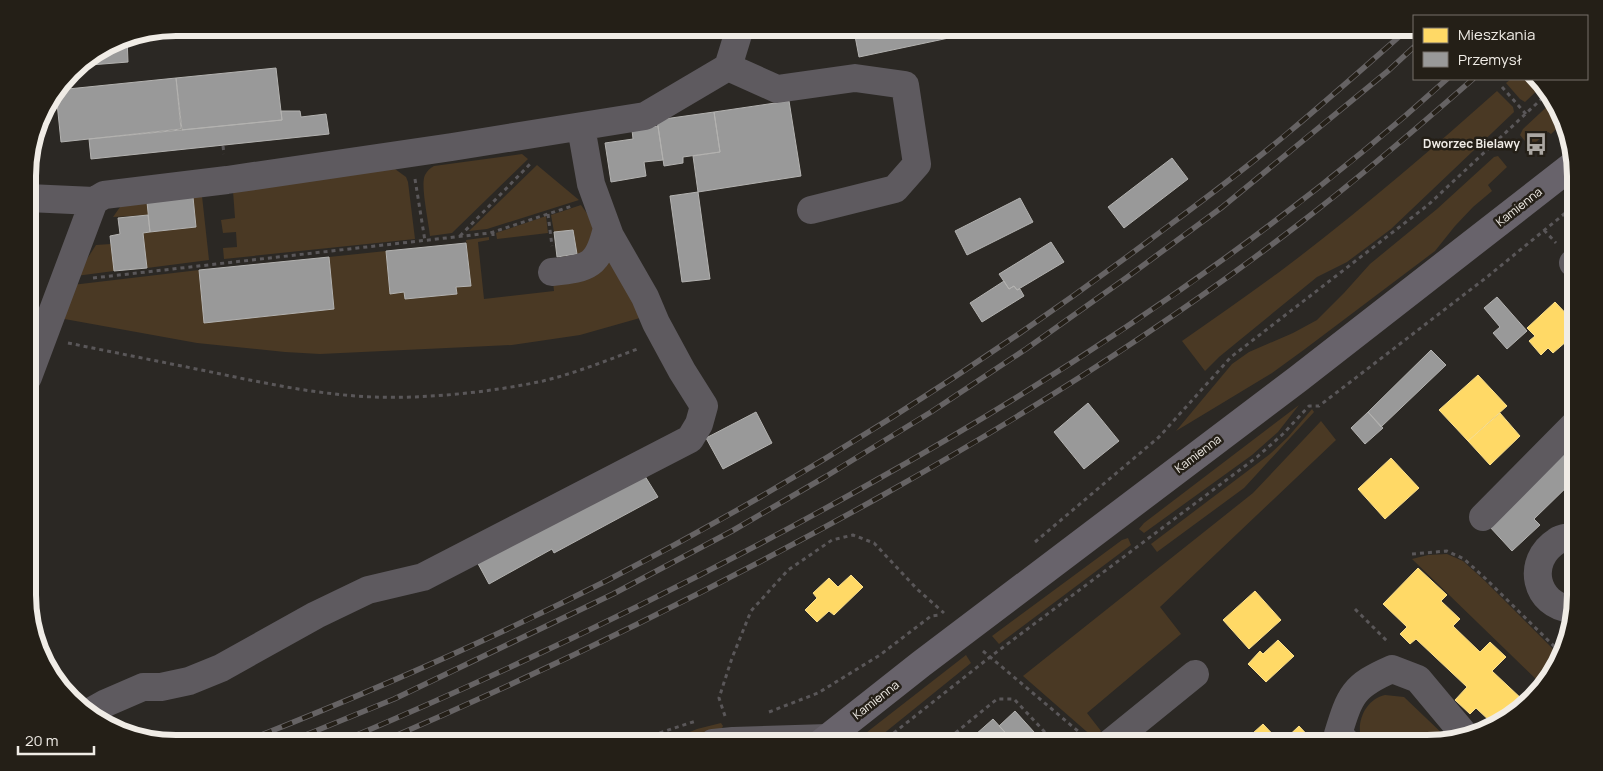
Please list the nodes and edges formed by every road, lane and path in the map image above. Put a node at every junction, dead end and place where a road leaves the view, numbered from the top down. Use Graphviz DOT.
graph roads {
  1 [pos="738,36"];
  2 [pos="728,67"];
  3 [pos="1502,88"];
  4 [pos="1543,98"];
  5 [pos="1526,114"];
  6 [pos="581,127"];
  7 [pos="411,152"];
  8 [pos="536,158"];
  9 [pos="1567,170"];
  10 [pos="37,198"];
  11 [pos="596,198"];
  12 [pos="94,201"];
  13 [pos="811,210"];
  14 [pos="1567,212"];
  15 [pos="548,214"];
  16 [pos="607,228"];
  17 [pos="493,232"];
  18 [pos="459,236"];
  19 [pos="425,240"];
  20 [pos="494,240"];
  21 [pos="551,261"];
  22 [pos="65,281"];
  23 [pos="43,338"];
  24 [pos="665,338"];
  25 [pos="37,355"];
  26 [pos="1567,432"];
  27 [pos="1483,517"];
  28 [pos="1567,538"];
  29 [pos="1031,545"];
  30 [pos="1412,554"];
  31 [pos="1566,607"];
  32 [pos="965,631"];
  33 [pos="1556,648"];
  34 [pos="990,658"];
  35 [pos="1195,674"];
  36 [pos="95,709"];
  37 [pos="766,713"];
  38 [pos="732,714"];
  39 [pos="724,715"];
  40 [pos="716,716"];
  41 [pos="699,720"];
  42 [pos="1461,730"];
  43 [pos="832,734"];
  44 [pos="892,734"];
  45 [pos="954,734"];
  46 [pos="1047,734"];
  47 [pos="1082,734"];
  48 [pos="1121,734"];
  49 [pos="1338,734"];
  50 [pos="654,735"];
  51 [pos="723,735"];
  1 -- 2 [label="street"];
  2 -- 6 [label="street"];
  2 -- 13 [label="street"];
  3 -- 5 [label="path"];
  4 -- 5 [label="path"];
  5 -- 29 [label="path"];
  6 -- 7 [label="street"];
  6 -- 11 [label="street"];
  7 -- 12 [label="street"];
  7 -- 19 [label="path"];
  8 -- 18 [label="path"];
  9 -- 32 [label="main road, Kamienna"];
  10 -- 12 [label="street"];
  11 -- 15 [label="path"];
  11 -- 16 [label="street"];
  12 -- 22 [label="street"];
  14 -- 34 [label="path"];
  15 -- 17 [label="path"];
  15 -- 21 [label="path"];
  16 -- 21 [label="street"];
  16 -- 24 [label="street"];
  17 -- 18 [label="path"];
  17 -- 20 [label="path"];
  18 -- 19 [label="path"];
  19 -- 22 [label="path"];
  22 -- 23 [label="street"];
  23 -- 24 [label="path"];
  23 -- 25 [label="street"];
  24 -- 36 [label="street"];
  26 -- 27 [label="street"];
  28 -- 31 [label="street"];
  30 -- 33 [label="path"];
  32 -- 34 [label="path"];
  32 -- 43 [label="main road, Kamienna"];
  34 -- 44 [label="path"];
  34 -- 47 [label="path"];
  35 -- 48 [label="street"];
  37 -- 39 [label="path"];
  38 -- 39 [label="path"];
  39 -- 40 [label="path"];
  39 -- 51 [label="path"];
  41 -- 50 [label="path"];
  42 -- 49 [label="street"];
  45 -- 46 [label="path"];
}
